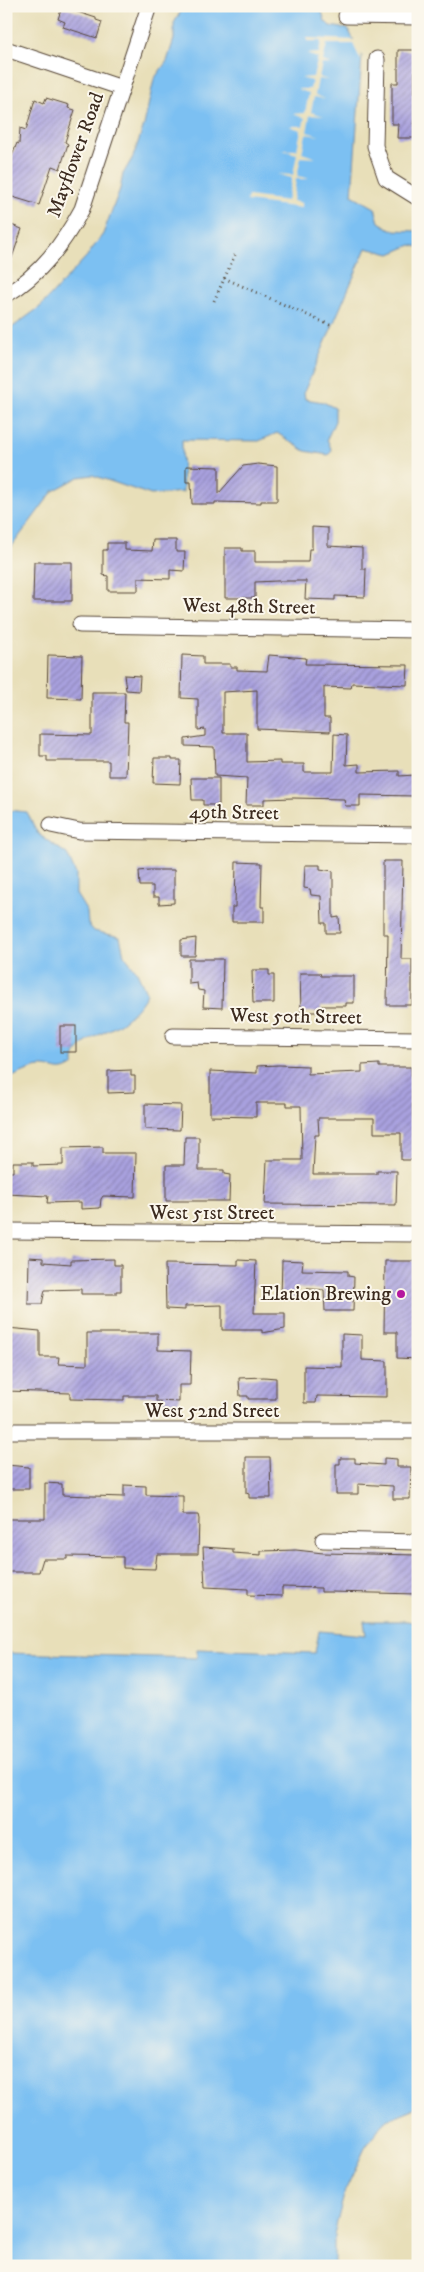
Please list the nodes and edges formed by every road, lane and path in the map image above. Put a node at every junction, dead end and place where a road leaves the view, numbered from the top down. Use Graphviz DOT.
graph roads {
  1 [pos="149,6"];
  2 [pos="346,16"];
  3 [pos="418,17"];
  4 [pos="6,49"];
  5 [pos="377,59"];
  6 [pos="122,88"];
  7 [pos="418,198"];
  8 [pos="235,255"];
  9 [pos="224,278"];
  10 [pos="9,291"];
  11 [pos="214,301"];
  12 [pos="332,326"];
  13 [pos="80,625"];
  14 [pos="418,630"];
  15 [pos="51,825"];
  16 [pos="418,835"];
  17 [pos="173,1036"];
  18 [pos="418,1039"];
  19 [pos="6,1232"];
  20 [pos="418,1234"];
  21 [pos="6,1431"];
  22 [pos="418,1431"];
  23 [pos="323,1540"];
  24 [pos="418,1542"];
  1 -- 6 [label="street, Mayflower Road"];
  2 -- 3 [label="street"];
  4 -- 6 [label="street"];
  5 -- 7 [label="street"];
  6 -- 10 [label="street, Mayflower Road"];
  8 -- 9 [label="path"];
  9 -- 11 [label="path"];
  9 -- 12 [label="path"];
  13 -- 14 [label="street, West 48th Street"];
  15 -- 16 [label="street, 49th Street"];
  17 -- 18 [label="street, West 50th Street"];
  19 -- 20 [label="street, West 51st Street"];
  21 -- 22 [label="street, West 52nd Street"];
  23 -- 24 [label="street"];
}
